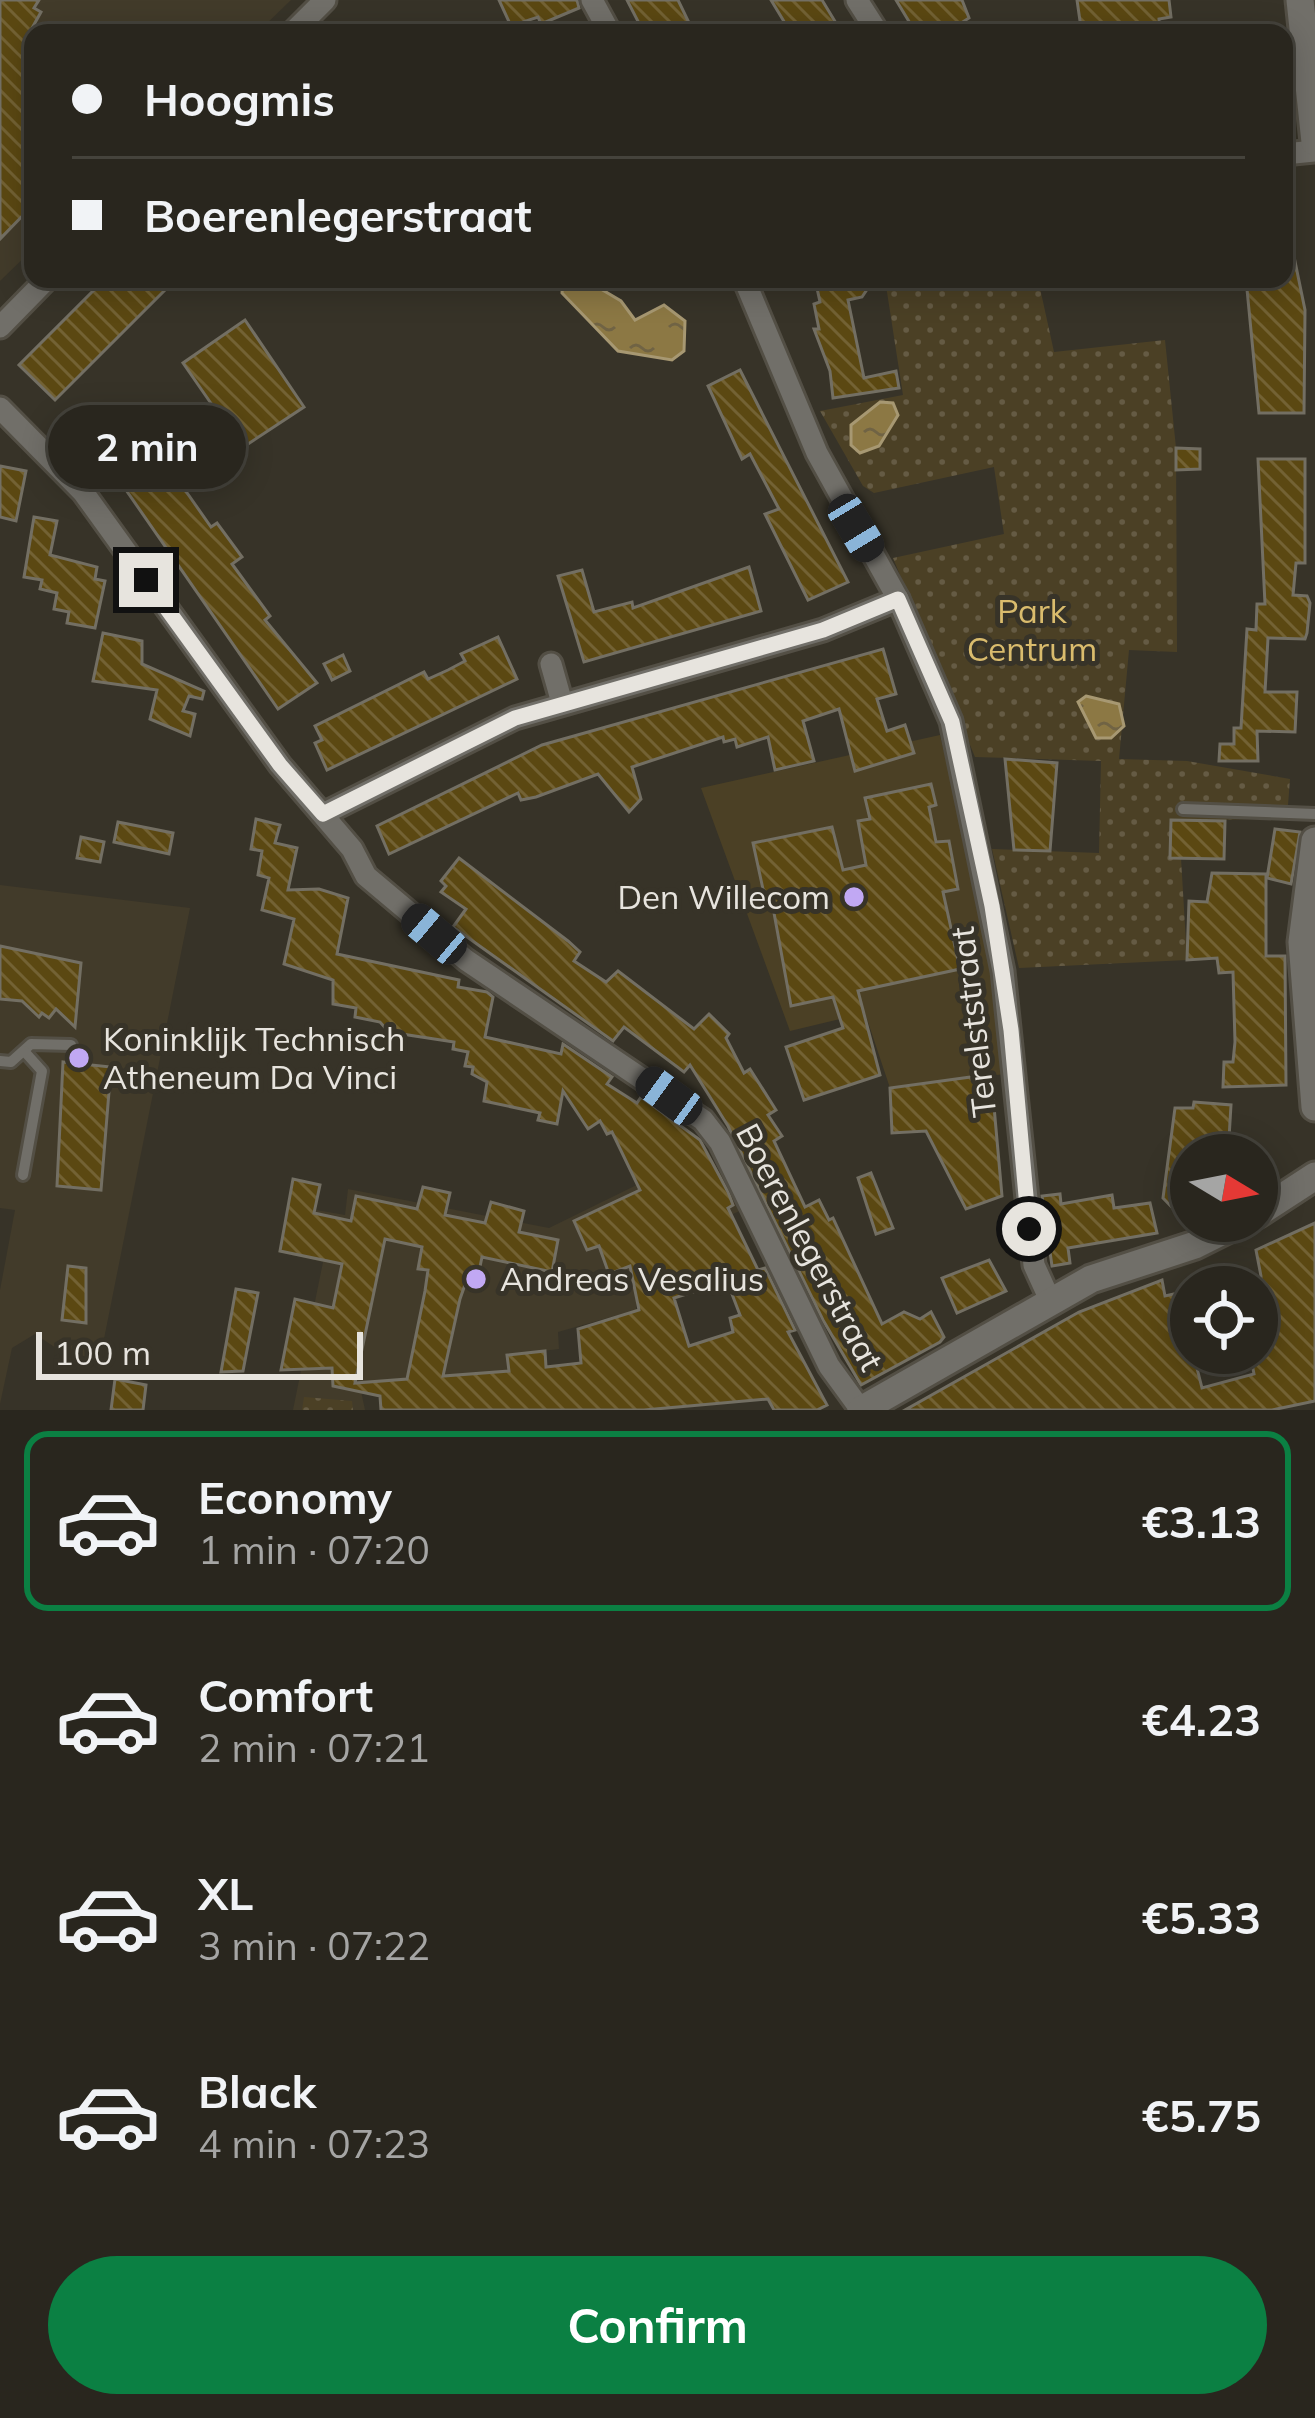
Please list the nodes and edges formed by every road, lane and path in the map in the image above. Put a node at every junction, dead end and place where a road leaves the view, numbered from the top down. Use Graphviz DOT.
graph roads {
  1 [pos="326,0"];
  2 [pos="1300,0"];
  3 [pos="301,24"];
  4 [pos="1313,69"];
  5 [pos="1315,142"];
  6 [pos="38,288"];
  7 [pos="748,288"];
  8 [pos="0,327"];
  9 [pos="0,408"];
  10 [pos="898,599"];
  11 [pos="551,664"];
  12 [pos="562,703"];
  13 [pos="1183,809"];
  14 [pos="323,814"];
  15 [pos="1315,814"];
  16 [pos="1315,841"];
  17 [pos="1310,1032"];
  18 [pos="71,1045"];
  19 [pos="24,1051"];
  20 [pos="0,1061"];
  21 [pos="1315,1107"];
  22 [pos="23,1175"];
  23 [pos="1315,1176"];
  24 [pos="1278,1200"];
  25 [pos="1192,1242"];
  26 [pos="1050,1300"];
  27 [pos="905,1400"];
  28 [pos="861,1410"];
  1 -- 3 [label="street"];
  2 -- 4 [label="street"];
  4 -- 5 [label="street"];
  6 -- 8 [label="street"];
  7 -- 10 [label="street, Terelststraat"];
  9 -- 14 [label="street, Boerenlegerstraat"];
  10 -- 12 [label="street"];
  10 -- 26 [label="street, Terelststraat"];
  11 -- 12 [label="street"];
  12 -- 14 [label="street"];
  13 -- 15 [label="lane"];
  14 -- 28 [label="street, Boerenlegerstraat"];
  16 -- 17 [label="street"];
  17 -- 21 [label="street"];
  18 -- 19 [label="lane"];
  19 -- 20 [label="lane"];
  19 -- 22 [label="lane"];
  23 -- 24 [label="street"];
  25 -- 26 [label="street"];
  26 -- 27 [label="street"];
  27 -- 28 [label="street"];
}
